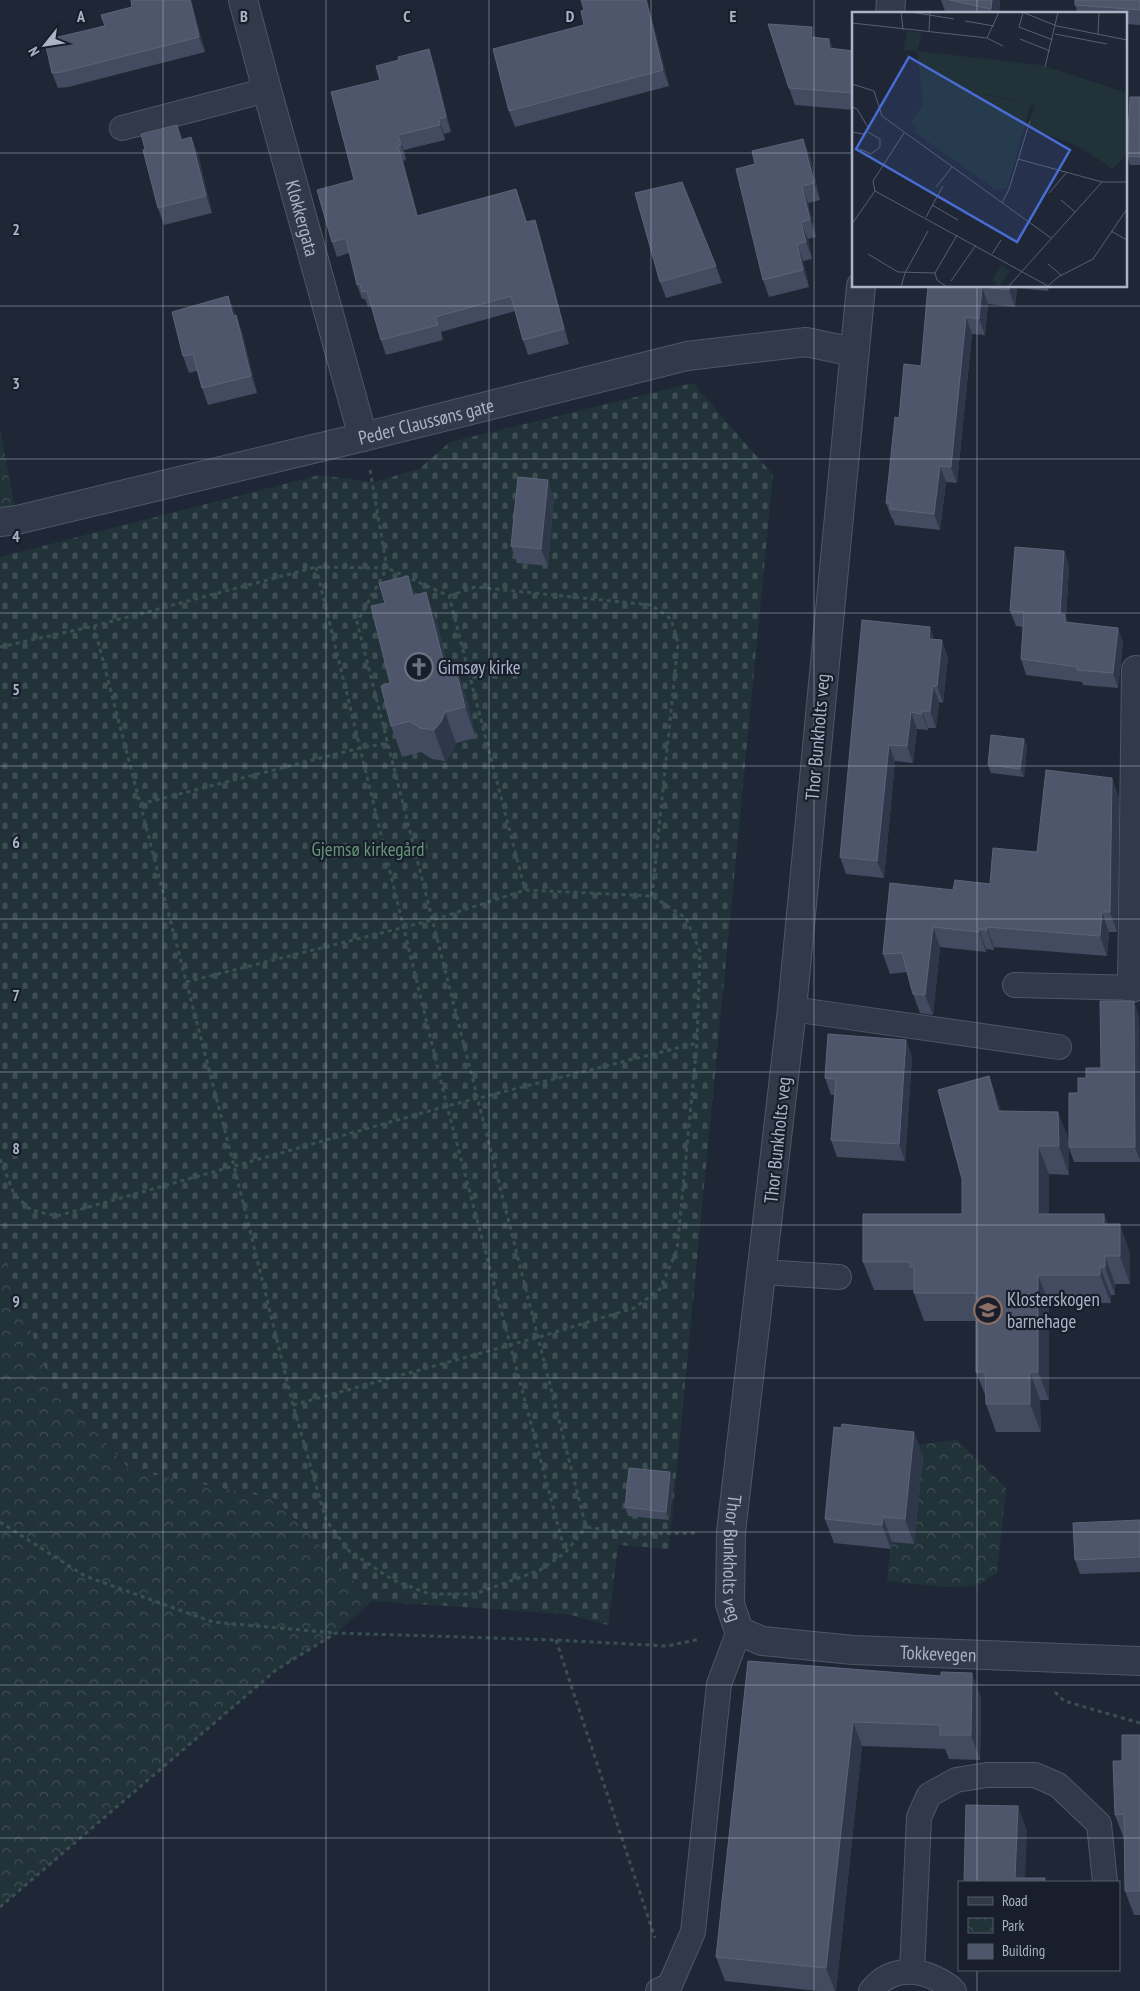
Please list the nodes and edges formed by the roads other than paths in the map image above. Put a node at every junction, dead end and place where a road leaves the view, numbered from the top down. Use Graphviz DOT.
graph roads {
  1 [pos="243,0"];
  2 [pos="266,90"];
  3 [pos="122,128"];
  4 [pos="861,288"];
  5 [pos="854,352"];
  6 [pos="363,437"];
  7 [pos="0,522"];
  8 [pos="1136,670"];
  9 [pos="1015,985"];
  10 [pos="1136,988"];
  11 [pos="792,1008"];
  12 [pos="1059,1046"];
  13 [pos="762,1272"];
  14 [pos="839,1277"];
  15 [pos="739,1631"];
  16 [pos="1140,1661"];
  17 [pos="1105,1881"];
  18 [pos="912,1971"];
  19 [pos="664,1988"];
  20 [pos="871,1991"];
  21 [pos="954,1991"];
  1 -- 2 [label="street, Klokkergata"];
  2 -- 3 [label="lane"];
  2 -- 6 [label="street, Klokkergata"];
  4 -- 5 [label="street, Thor Bunkholts veg"];
  5 -- 6 [label="street, Peder Claussøns gate"];
  5 -- 11 [label="street, Thor Bunkholts veg"];
  6 -- 7 [label="street, Peder Claussøns gate"];
  8 -- 10 [label="street"];
  9 -- 10 [label="lane"];
  11 -- 12 [label="lane"];
  11 -- 13 [label="street, Thor Bunkholts veg"];
  13 -- 14 [label="lane"];
  13 -- 15 [label="street, Thor Bunkholts veg"];
  15 -- 16 [label="street, Tokkevegen"];
  15 -- 19 [label="lane, Thor Bunkholts veg"];
  17 -- 18 [label="lane"];
  18 -- 20 [label="lane"];
  18 -- 21 [label="lane"];
}
